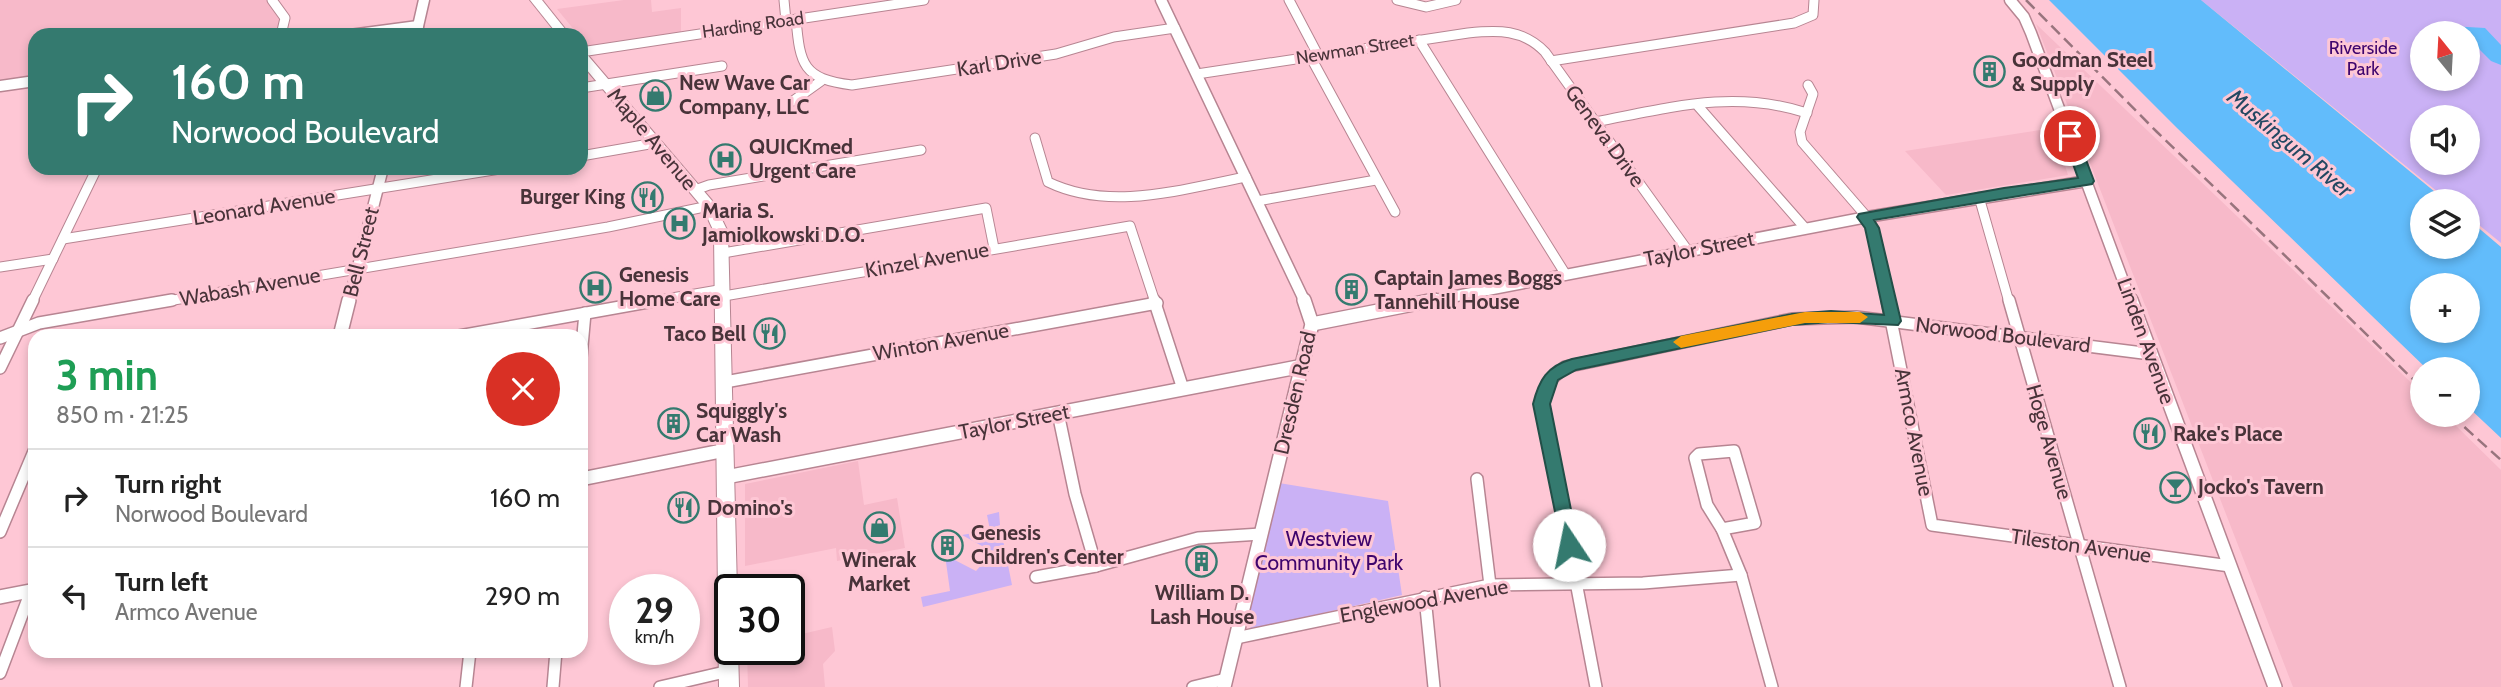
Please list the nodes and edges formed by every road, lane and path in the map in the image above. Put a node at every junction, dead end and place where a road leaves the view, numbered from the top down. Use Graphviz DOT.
graph roads {
  1 [pos="272,0"];
  2 [pos="425,0"];
  3 [pos="536,0"];
  4 [pos="784,0"];
  5 [pos="924,0"];
  6 [pos="1161,0"];
  7 [pos="1289,0"];
  8 [pos="1396,0"];
  9 [pos="1456,0"];
  10 [pos="1814,0"];
  11 [pos="2010,0"];
  12 [pos="791,20"];
  13 [pos="283,28"];
  14 [pos="418,28"];
  15 [pos="558,28"];
  16 [pos="1175,28"];
  17 [pos="1514,31"];
  18 [pos="1419,40"];
  19 [pos="588,52"];
  20 [pos="1314,55"];
  21 [pos="1551,61"];
  22 [pos="588,62"];
  23 [pos="722,66"];
  24 [pos="1197,74"];
  25 [pos="821,81"];
  26 [pos="28,82"];
  27 [pos="605,84"];
  28 [pos="1808,85"];
  29 [pos="0,86"];
  30 [pos="588,87"];
  31 [pos="793,101"];
  32 [pos="1698,106"];
  33 [pos="1807,113"];
  34 [pos="1595,122"];
  35 [pos="1035,138"];
  36 [pos="655,143"];
  37 [pos="921,150"];
  38 [pos="588,155"];
  39 [pos="94,175"];
  40 [pos="381,175"];
  41 [pos="461,175"];
  42 [pos="1246,177"];
  43 [pos="1376,180"];
  44 [pos="2087,181"];
  45 [pos="377,188"];
  46 [pos="695,190"];
  47 [pos="1979,197"];
  48 [pos="1257,201"];
  49 [pos="709,206"];
  50 [pos="1395,212"];
  51 [pos="1866,217"];
  52 [pos="1805,228"];
  53 [pos="63,239"];
  54 [pos="994,248"];
  55 [pos="1688,251"];
  56 [pos="723,253"];
  57 [pos="52,259"];
  58 [pos="0,267"];
  59 [pos="357,269"];
  60 [pos="1566,275"];
  61 [pos="724,292"];
  62 [pos="1157,303"];
  63 [pos="585,313"];
  64 [pos="1893,321"];
  65 [pos="1312,324"];
  66 [pos="18,329"];
  67 [pos="342,329"];
  68 [pos="497,329"];
  69 [pos="584,329"];
  70 [pos="2019,337"];
  71 [pos="0,338"];
  72 [pos="2151,354"];
  73 [pos="1303,366"];
  74 [pos="0,368"];
  75 [pos="725,382"];
  76 [pos="1183,389"];
  77 [pos="1058,413"];
  78 [pos="726,450"];
  79 [pos="28,462"];
  80 [pos="726,477"];
  81 [pos="588,478"];
  82 [pos="1477,479"];
  83 [pos="6,502"];
  84 [pos="1932,525"];
  85 [pos="1722,529"];
  86 [pos="0,532"];
  87 [pos="1261,534"];
  88 [pos="2078,546"];
  89 [pos="1096,566"];
  90 [pos="2230,566"];
  91 [pos="1741,575"];
  92 [pos="1036,577"];
  93 [pos="1490,585"];
  94 [pos="1577,585"];
  95 [pos="28,591"];
  96 [pos="0,597"];
  97 [pos="1425,597"];
  98 [pos="28,603"];
  99 [pos="1236,638"];
  100 [pos="469,658"];
  101 [pos="555,658"];
  102 [pos="0,673"];
  103 [pos="729,679"];
  104 [pos="1225,683"];
  105 [pos="466,687"];
  106 [pos="553,687"];
  107 [pos="660,687"];
  108 [pos="1193,687"];
  109 [pos="1434,687"];
  110 [pos="1596,687"];
  111 [pos="1772,687"];
  112 [pos="2120,687"];
  113 [pos="2275,687"];
  1 -- 13 [label="street"];
  2 -- 14 [label="street"];
  3 -- 15 [label="main road"];
  4 -- 12 [label="street"];
  5 -- 12 [label="street, Harding Road"];
  6 -- 16 [label="street, Dresden Road"];
  7 -- 20 [label="street"];
  8 -- 9 [label="street"];
  10 -- 21 [label="street"];
  11 -- 44 [label="street, Linden Avenue"];
  12 -- 19 [label="street, Harding Road"];
  12 -- 25 [label="street"];
  16 -- 24 [label="street, Dresden Road"];
  16 -- 25 [label="street, Karl Drive"];
  17 -- 18 [label="street, Newman Street"];
  17 -- 21 [label="street, Geneva Drive"];
  18 -- 20 [label="street, Newman Street"];
  18 -- 60 [label="street"];
  20 -- 24 [label="street, Newman Street"];
  20 -- 43 [label="street"];
  21 -- 34 [label="street, Geneva Drive"];
  22 -- 27 [label="main road, Maple Avenue"];
  23 -- 27 [label="street"];
  24 -- 42 [label="street, Dresden Road"];
  25 -- 31 [label="street"];
  26 -- 29 [label="street"];
  27 -- 30 [label="street"];
  27 -- 36 [label="main road, Maple Avenue"];
  28 -- 33 [label="street"];
  32 -- 33 [label="street"];
  32 -- 34 [label="street"];
  32 -- 52 [label="street"];
  33 -- 51 [label="street"];
  34 -- 55 [label="street, Geneva Drive"];
  35 -- 42 [label="street"];
  36 -- 38 [label="street"];
  36 -- 46 [label="main road, Maple Avenue"];
  37 -- 46 [label="street"];
  39 -- 53 [label="street"];
  40 -- 45 [label="street, Bell Street"];
  41 -- 45 [label="street, Leonard Avenue"];
  42 -- 48 [label="street, Dresden Road"];
  43 -- 48 [label="street"];
  43 -- 50 [label="street"];
  44 -- 47 [label="street, Taylor Street"];
  44 -- 72 [label="street, Linden Avenue"];
  45 -- 53 [label="street, Leonard Avenue"];
  45 -- 59 [label="street, Bell Street"];
  46 -- 49 [label="main road, Maple Avenue"];
  47 -- 51 [label="street, Taylor Street"];
  47 -- 70 [label="street, Hoge Avenue"];
  48 -- 65 [label="street, Dresden Road"];
  49 -- 56 [label="main road, Maple Avenue"];
  49 -- 59 [label="street, Wabash Avenue"];
  51 -- 52 [label="street, Taylor Street"];
  51 -- 64 [label="street, Armco Avenue"];
  52 -- 55 [label="street, Taylor Street"];
  53 -- 57 [label="street"];
  54 -- 56 [label="street"];
  54 -- 61 [label="street, Kinzel Avenue"];
  54 -- 62 [label="street, Kinzel Avenue"];
  55 -- 60 [label="street, Taylor Street"];
  56 -- 61 [label="main road, Maple Avenue"];
  57 -- 58 [label="street"];
  57 -- 66 [label="street"];
  59 -- 66 [label="street, Wabash Avenue"];
  59 -- 67 [label="street, Bell Street"];
  60 -- 65 [label="street, Taylor Street"];
  61 -- 63 [label="street, Kinzel Avenue"];
  61 -- 75 [label="main road, Maple Avenue"];
  62 -- 75 [label="street, Winton Avenue"];
  62 -- 76 [label="street"];
  63 -- 68 [label="street, Kinzel Avenue"];
  63 -- 69 [label="street"];
  64 -- 70 [label="street, Norwood Boulevard"];
  64 -- 84 [label="street, Armco Avenue"];
  64 -- 94 [label="street, Norwood Boulevard"];
  65 -- 73 [label="street, Dresden Road"];
  66 -- 71 [label="street, Wabash Avenue"];
  66 -- 74 [label="street"];
  70 -- 72 [label="street, Norwood Boulevard"];
  70 -- 88 [label="street, Hoge Avenue"];
  72 -- 90 [label="street, Linden Avenue"];
  73 -- 76 [label="street, Taylor Street"];
  73 -- 87 [label="street, Dresden Road"];
  75 -- 78 [label="main road, Maple Avenue"];
  76 -- 77 [label="street, Taylor Street"];
  77 -- 80 [label="street, Taylor Street"];
  77 -- 89 [label="street"];
  78 -- 80 [label="main road, Maple Avenue"];
  78 -- 81 [label="street"];
  79 -- 83 [label="street"];
  80 -- 103 [label="main road, Maple Avenue"];
  82 -- 93 [label="street"];
  83 -- 86 [label="street"];
  84 -- 88 [label="street, Tileston Avenue"];
  85 -- 85 [label="street"];
  85 -- 91 [label="street"];
  87 -- 89 [label="street"];
  87 -- 99 [label="street, Dresden Road"];
  88 -- 90 [label="street, Tileston Avenue"];
  88 -- 112 [label="street, Hoge Avenue"];
  89 -- 92 [label="street"];
  90 -- 113 [label="street, Linden Avenue"];
  91 -- 94 [label="street, Englewood Avenue"];
  91 -- 111 [label="street"];
  93 -- 94 [label="street, Englewood Avenue"];
  93 -- 97 [label="street, Englewood Avenue"];
  94 -- 110 [label="street, Norwood Boulevard"];
  95 -- 96 [label="street"];
  97 -- 99 [label="street, Englewood Avenue"];
  97 -- 109 [label="street"];
  98 -- 102 [label="street"];
  99 -- 104 [label="street, Dresden Road"];
  100 -- 105 [label="street"];
  101 -- 106 [label="street"];
  103 -- 107 [label="street"];
  104 -- 108 [label="street"];
}
